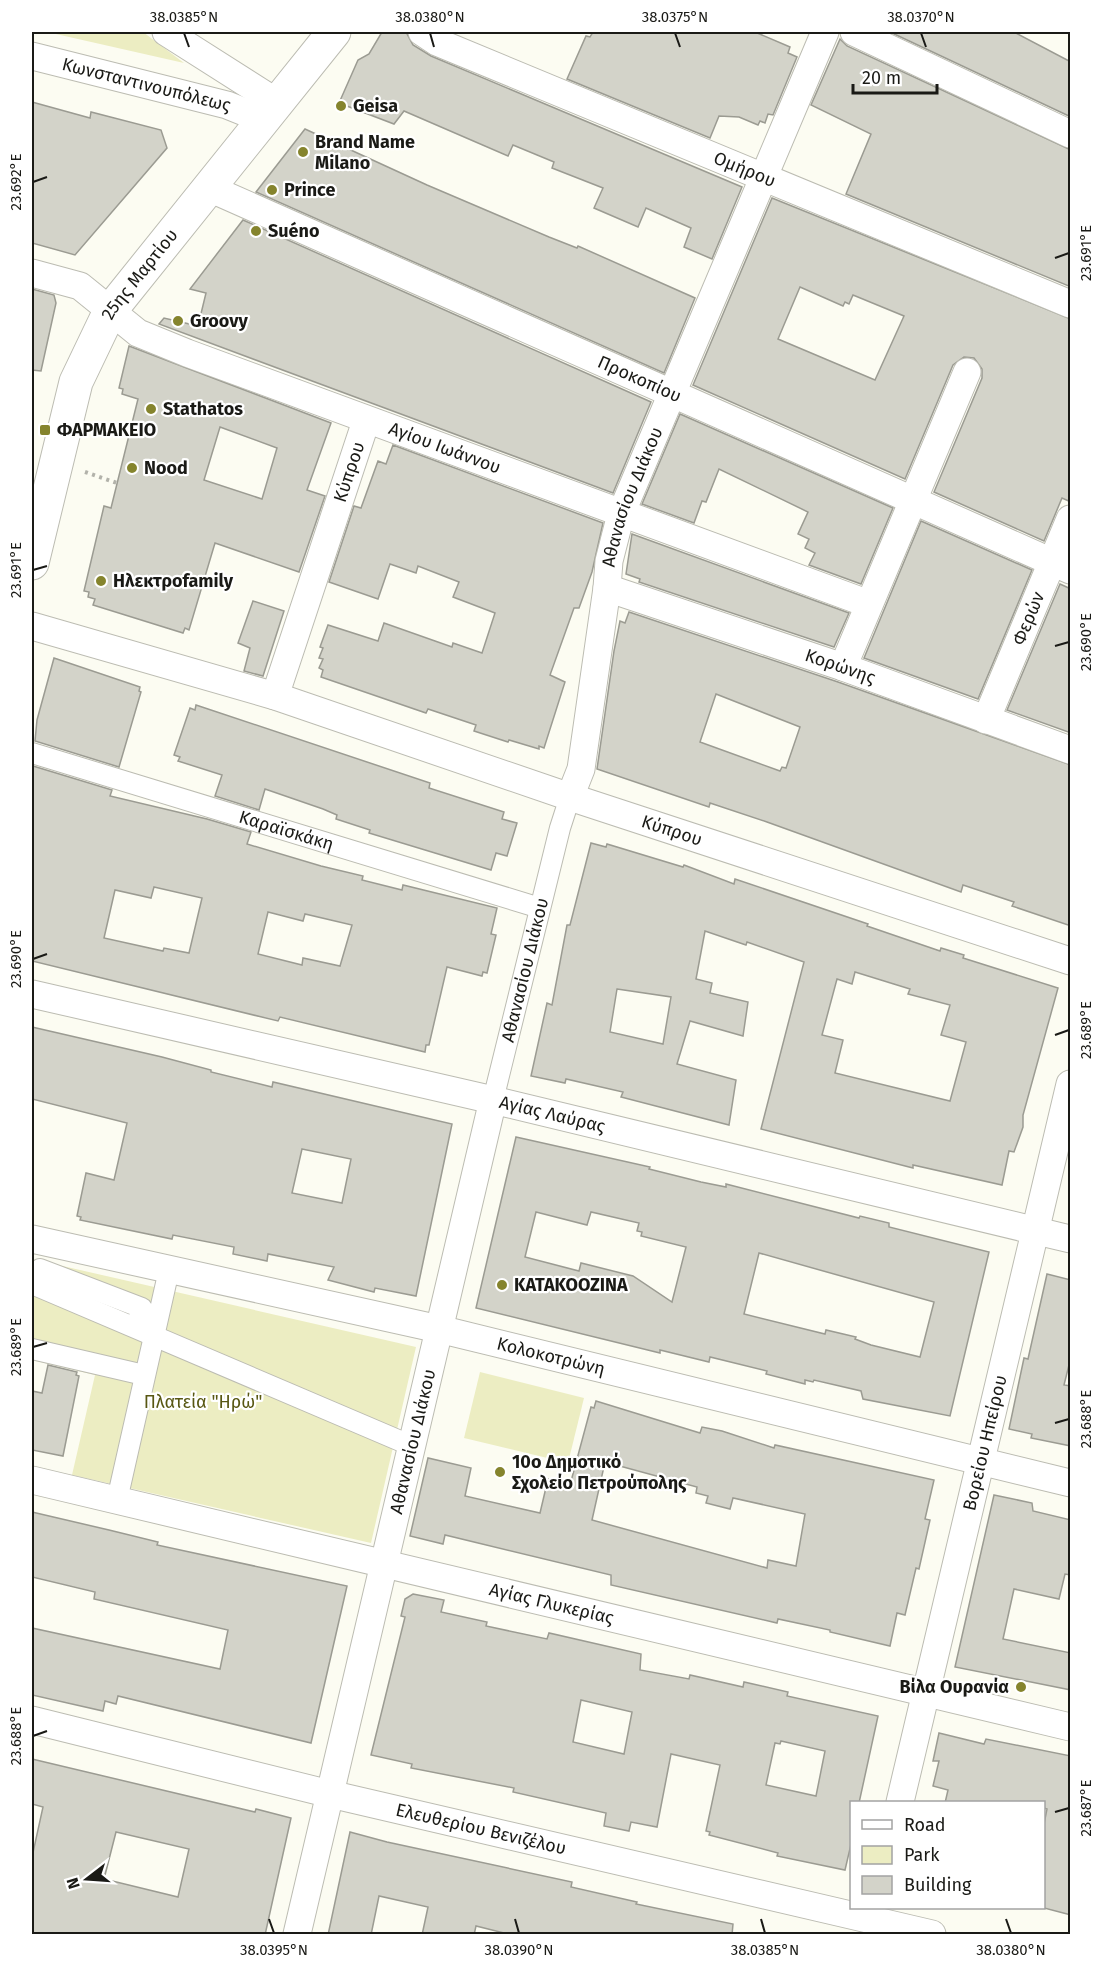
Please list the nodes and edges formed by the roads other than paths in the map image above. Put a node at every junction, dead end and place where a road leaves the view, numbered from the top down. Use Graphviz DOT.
graph roads {
  1 [pos="166,32"];
  2 [pos="334,32"];
  3 [pos="422,32"];
  4 [pos="825,32"];
  5 [pos="854,32"];
  6 [pos="32,56"];
  7 [pos="269,111"];
  8 [pos="1071,134"];
  9 [pos="763,176"];
  10 [pos="209,188"];
  11 [pos="32,273"];
  12 [pos="1071,304"];
  13 [pos="110,311"];
  14 [pos="967,372"];
  15 [pos="672,394"];
  16 [pos="366,421"];
  17 [pos="914,500"];
  18 [pos="38,507"];
  19 [pos="621,514"];
  20 [pos="1071,519"];
  21 [pos="32,563"];
  22 [pos="1061,566"];
  23 [pos="607,588"];
  24 [pos="869,604"];
  25 [pos="32,626"];
  26 [pos="843,667"];
  27 [pos="275,696"];
  28 [pos="986,720"];
  29 [pos="1071,750"];
  30 [pos="32,753"];
  31 [pos="570,798"];
  32 [pos="540,908"];
  33 [pos="1071,961"];
  34 [pos="32,994"];
  35 [pos="1071,1084"];
  36 [pos="493,1100"];
  37 [pos="1035,1231"];
  38 [pos="1071,1239"];
  39 [pos="34,1247"];
  40 [pos="89,1252"];
  41 [pos="169,1270"];
  42 [pos="32,1284"];
  43 [pos="78,1293"];
  44 [pos="439,1329"];
  45 [pos="144,1331"];
  46 [pos="32,1349"];
  47 [pos="144,1375"];
  48 [pos="412,1446"];
  49 [pos="981,1462"];
  50 [pos="32,1480"];
  51 [pos="1071,1483"];
  52 [pos="117,1500"];
  53 [pos="384,1563"];
  54 [pos="926,1692"];
  55 [pos="32,1720"];
  56 [pos="1071,1726"];
  57 [pos="330,1794"];
  58 [pos="900,1801"];
  59 [pos="872,1921"];
  60 [pos="297,1935"];
  61 [pos="932,1935"];
  1 -- 7 [label="street"];
  2 -- 7 [label="main road, 25ης Μαρτίου"];
  3 -- 9 [label="street, Ομήρου"];
  4 -- 9 [label="street, Αθανασίου Διάκου"];
  5 -- 8 [label="street"];
  6 -- 7 [label="street, Κωνσταντινουπόλεως"];
  7 -- 10 [label="main road, 25ης Μαρτίου"];
  9 -- 12 [label="street, Ομήρου"];
  9 -- 15 [label="street, Αθανασίου Διάκου"];
  10 -- 13 [label="main road, 25ης Μαρτίου"];
  10 -- 15 [label="street, Προκοπίου"];
  11 -- 13 [label="street, Αγίου Ιωάννου"];
  13 -- 16 [label="street, Αγίου Ιωάννου"];
  13 -- 18 [label="main road, 25ης Μαρτίου"];
  14 -- 17 [label="street"];
  15 -- 17 [label="street, Προκοπίου"];
  15 -- 19 [label="street, Αθανασίου Διάκου"];
  16 -- 19 [label="street, Αγίου Ιωάννου"];
  16 -- 27 [label="street, Κύπρου"];
  17 -- 22 [label="street, Προκοπίου"];
  17 -- 24 [label="street"];
  18 -- 21 [label="main road, 25ης Μαρτίου"];
  19 -- 23 [label="street, Αθανασίου Διάκου"];
  19 -- 24 [label="street, Αγίου Ιωάννου"];
  20 -- 22 [label="street, Φερών"];
  22 -- 28 [label="street, Φερών"];
  23 -- 26 [label="street, Κορώνης"];
  23 -- 31 [label="street, Αθανασίου Διάκου"];
  24 -- 26 [label="street"];
  25 -- 27 [label="street, Κύπρου"];
  26 -- 28 [label="street, Κορώνης"];
  27 -- 31 [label="street, Κύπρου"];
  28 -- 29 [label="street, Κορώνης"];
  30 -- 32 [label="street, Καραϊσκάκη"];
  31 -- 32 [label="street, Αθανασίου Διάκου"];
  31 -- 33 [label="street, Κύπρου"];
  32 -- 36 [label="street, Αθανασίου Διάκου"];
  34 -- 36 [label="street, Αγίας Λαύρας"];
  35 -- 37 [label="street, Βορείου Ηπείρου"];
  36 -- 37 [label="street, Αγίας Λαύρας"];
  36 -- 44 [label="street, Αθανασίου Διάκου"];
  37 -- 38 [label="street, Αγίας Λαύρας"];
  37 -- 49 [label="street, Βορείου Ηπείρου"];
  39 -- 40 [label="street, Κολοκοτρώνη"];
  40 -- 41 [label="street, Κολοκοτρώνη"];
  40 -- 43 [label="street"];
  41 -- 44 [label="street, Κολοκοτρώνη"];
  41 -- 45 [label="street"];
  42 -- 43 [label="street"];
  43 -- 45 [label="street"];
  44 -- 48 [label="street, Αθανασίου Διάκου"];
  44 -- 49 [label="street, Κολοκοτρώνη"];
  45 -- 47 [label="street"];
  45 -- 48 [label="street"];
  46 -- 47 [label="street"];
  47 -- 52 [label="street"];
  48 -- 53 [label="street, Αθανασίου Διάκου"];
  49 -- 51 [label="street, Κολοκοτρώνη"];
  49 -- 54 [label="street, Βορείου Ηπείρου"];
  50 -- 52 [label="street, Αγίας Γλυκερίας"];
  52 -- 53 [label="street, Αγίας Γλυκερίας"];
  53 -- 54 [label="street, Αγίας Γλυκερίας"];
  53 -- 57 [label="street, Αθανασίου Διάκου"];
  54 -- 56 [label="street, Αγίας Γλυκερίας"];
  54 -- 58 [label="street, Βορείου Ηπείρου"];
  55 -- 57 [label="street, Ελευθερίου Βενιζέλου"];
  57 -- 59 [label="street, Ελευθερίου Βενιζέλου"];
  57 -- 60 [label="street, Αθανασίου Διάκου"];
  59 -- 61 [label="street, Ελευθερίου Βενιζέλου"];
}
